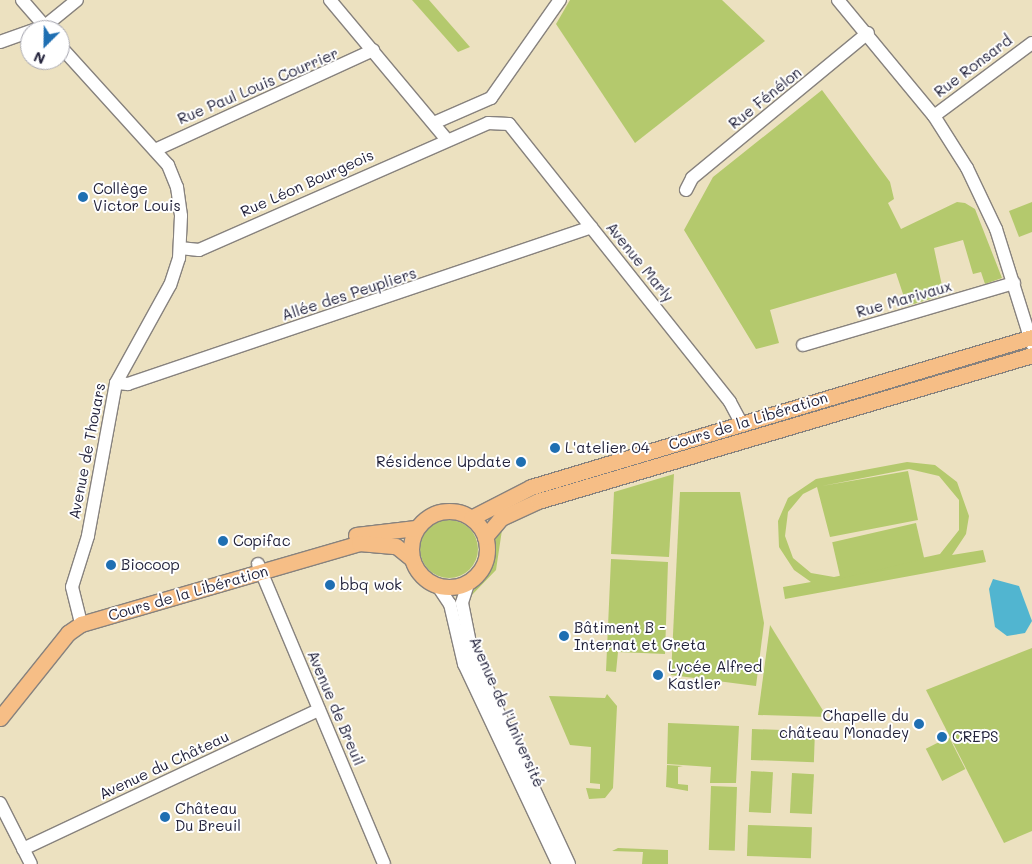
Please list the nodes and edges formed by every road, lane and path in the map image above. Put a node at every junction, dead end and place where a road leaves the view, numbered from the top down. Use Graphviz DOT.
graph roads {
  1 [pos="22,0"];
  2 [pos="77,0"];
  3 [pos="330,0"];
  4 [pos="560,0"];
  5 [pos="838,0"];
  6 [pos="40,20"];
  7 [pos="56,20"];
  8 [pos="868,33"];
  9 [pos="20,36"];
  10 [pos="0,42"];
  11 [pos="1032,43"];
  12 [pos="373,50"];
  13 [pos="70,57"];
  14 [pos="934,116"];
  15 [pos="436,122"];
  16 [pos="509,124"];
  17 [pos="447,140"];
  18 [pos="155,150"];
  19 [pos="686,190"];
  20 [pos="591,227"];
  21 [pos="180,248"];
  22 [pos="1014,283"];
  23 [pos="1031,339"];
  24 [pos="803,345"];
  25 [pos="1032,355"];
  26 [pos="116,383"];
  27 [pos="848,409"];
  28 [pos="741,423"];
  29 [pos="645,469"];
  30 [pos="471,518"];
  31 [pos="416,528"];
  32 [pos="485,537"];
  33 [pos="412,559"];
  34 [pos="259,568"];
  35 [pos="470,581"];
  36 [pos="437,585"];
  37 [pos="79,620"];
  38 [pos="0,704"];
  39 [pos="319,710"];
  40 [pos="0,718"];
  41 [pos="0,803"];
  42 [pos="544,822"];
  43 [pos="24,849"];
  44 [pos="30,864"];
  45 [pos="384,864"];
  46 [pos="558,864"];
  47 [pos="569,864"];
  1 -- 6 [label="street"];
  2 -- 7 [label="street"];
  3 -- 12 [label="street"];
  4 -- 15 [label="street"];
  5 -- 8 [label="street"];
  8 -- 14 [label="street"];
  8 -- 19 [label="street, Rue Fénélon"];
  9 -- 10 [label="street"];
  11 -- 14 [label="street, Rue Ronsard"];
  12 -- 15 [label="street"];
  12 -- 18 [label="street, Rue Paul Louis Courrier"];
  13 -- 18 [label="street, Avenue de Thouars"];
  14 -- 22 [label="street"];
  15 -- 17 [label="street"];
  16 -- 17 [label="street, Rue Léon Bourgeois"];
  16 -- 20 [label="street, Avenue Marly"];
  17 -- 21 [label="street, Rue Léon Bourgeois"];
  18 -- 21 [label="street, Avenue de Thouars"];
  20 -- 26 [label="street, Allée des Peupliers"];
  20 -- 28 [label="street, Avenue Marly"];
  21 -- 26 [label="street, Avenue de Thouars"];
  22 -- 23 [label="street"];
  22 -- 24 [label="street, Rue Marivaux"];
  23 -- 27 [label="main road"];
  23 -- 28 [label="main road, Cours de la Libération"];
  25 -- 27 [label="main road, Cours de la Libération"];
  26 -- 37 [label="street, Avenue de Thouars"];
  27 -- 29 [label="main road, Cours de la Libération"];
  28 -- 29 [label="main road"];
  28 -- 30 [label="main road, Cours de la Libération"];
  29 -- 32 [label="main road, Cours de la Libération"];
  30 -- 31 [label="main road"];
  30 -- 32 [label="main road"];
  31 -- 33 [label="main road"];
  31 -- 34 [label="main road, Cours de la Libération"];
  32 -- 35 [label="main road"];
  33 -- 34 [label="main road, Cours de la Libération"];
  33 -- 36 [label="main road"];
  34 -- 37 [label="main road, Cours de la Libération"];
  34 -- 39 [label="street, Avenue de Breuil"];
  35 -- 36 [label="main road"];
  35 -- 42 [label="street, Avenue de l'Université"];
  36 -- 42 [label="street, Avenue de l'Université"];
  37 -- 38 [label="main road, Cours de la Libération"];
  37 -- 40 [label="main road, Cours de la Libération"];
  39 -- 43 [label="street, Avenue du Château"];
  39 -- 45 [label="street, Avenue de Breuil"];
  41 -- 43 [label="street"];
  42 -- 46 [label="street, Avenue de l'Université"];
  42 -- 47 [label="street, Avenue de l'Université"];
  43 -- 44 [label="street"];
}
